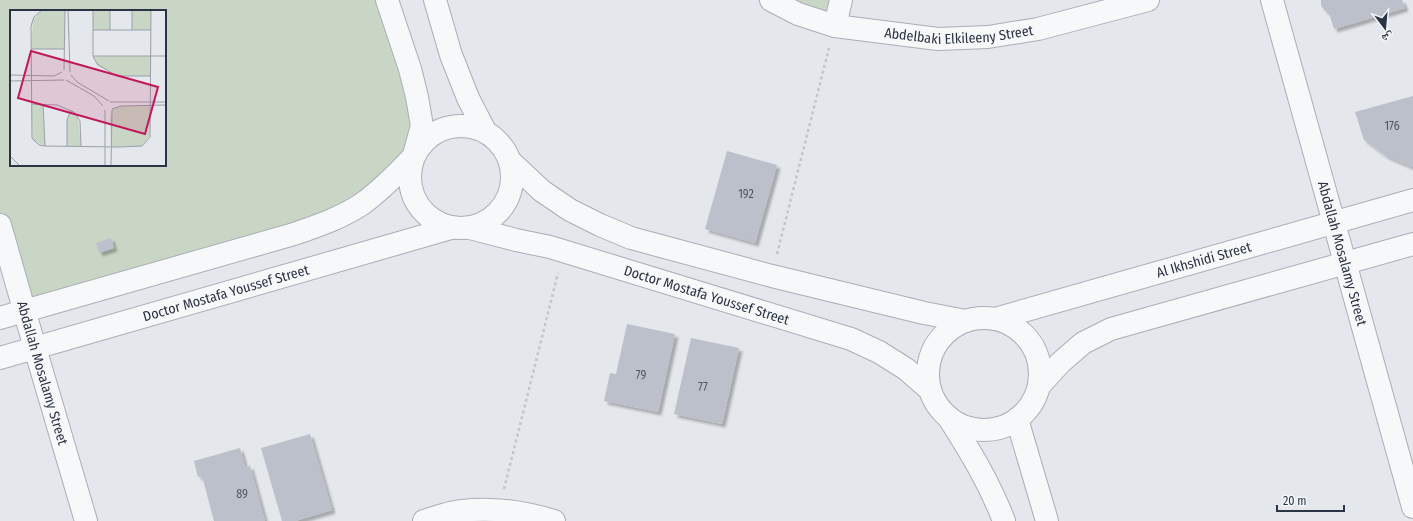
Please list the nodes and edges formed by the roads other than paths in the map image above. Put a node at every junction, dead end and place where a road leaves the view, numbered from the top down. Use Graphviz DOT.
graph roads {
  1 [pos="387,0"];
  2 [pos="435,0"];
  3 [pos="771,0"];
  4 [pos="841,0"];
  5 [pos="1272,0"];
  6 [pos="1136,2"];
  7 [pos="835,26"];
  8 [pos="485,131"];
  9 [pos="414,155"];
  10 [pos="510,161"];
  11 [pos="1413,200"];
  12 [pos="1334,222"];
  13 [pos="0,224"];
  14 [pos="460,228"];
  15 [pos="1413,244"];
  16 [pos="1345,263"];
  17 [pos="24,311"];
  18 [pos="0,318"];
  19 [pos="995,319"];
  20 [pos="966,321"];
  21 [pos="35,348"];
  22 [pos="0,358"];
  23 [pos="1039,386"];
  24 [pos="930,390"];
  25 [pos="949,418"];
  26 [pos="1018,419"];
  27 [pos="1413,507"];
  28 [pos="86,521"];
  29 [pos="424,521"];
  30 [pos="554,521"];
  31 [pos="1004,521"];
  32 [pos="1047,521"];
  1 -- 9 [label="street"];
  2 -- 8 [label="street"];
  3 -- 7 [label="street, Abdelbaki Elkileeny Street"];
  4 -- 7 [label="street"];
  5 -- 12 [label="street, Abdallah Mosalamy Street"];
  6 -- 7 [label="street, Abdelbaki Elkileeny Street"];
  8 -- 9 [label="street"];
  8 -- 10 [label="street"];
  9 -- 14 [label="street"];
  9 -- 17 [label="street"];
  10 -- 14 [label="street"];
  10 -- 20 [label="street"];
  11 -- 12 [label="street, Al Ikhshidi Street"];
  12 -- 16 [label="street, Abdallah Mosalamy Street"];
  12 -- 19 [label="street, Al Ikhshidi Street"];
  13 -- 17 [label="street, Abdallah Mosalamy Street"];
  14 -- 21 [label="street, Doctor Mostafa Youssef Street"];
  14 -- 24 [label="street, Doctor Mostafa Youssef Street"];
  15 -- 16 [label="street"];
  16 -- 23 [label="street"];
  16 -- 27 [label="street, Abdallah Mosalamy Street"];
  17 -- 18 [label="street"];
  17 -- 21 [label="street, Abdallah Mosalamy Street"];
  19 -- 20 [label="street"];
  19 -- 23 [label="street"];
  20 -- 24 [label="street"];
  21 -- 22 [label="street, Doctor Mostafa Youssef Street"];
  21 -- 28 [label="street, Abdallah Mosalamy Street"];
  23 -- 26 [label="street"];
  24 -- 25 [label="street"];
  25 -- 26 [label="street"];
  25 -- 31 [label="street"];
  26 -- 32 [label="street"];
  29 -- 30 [label="street"];
}
